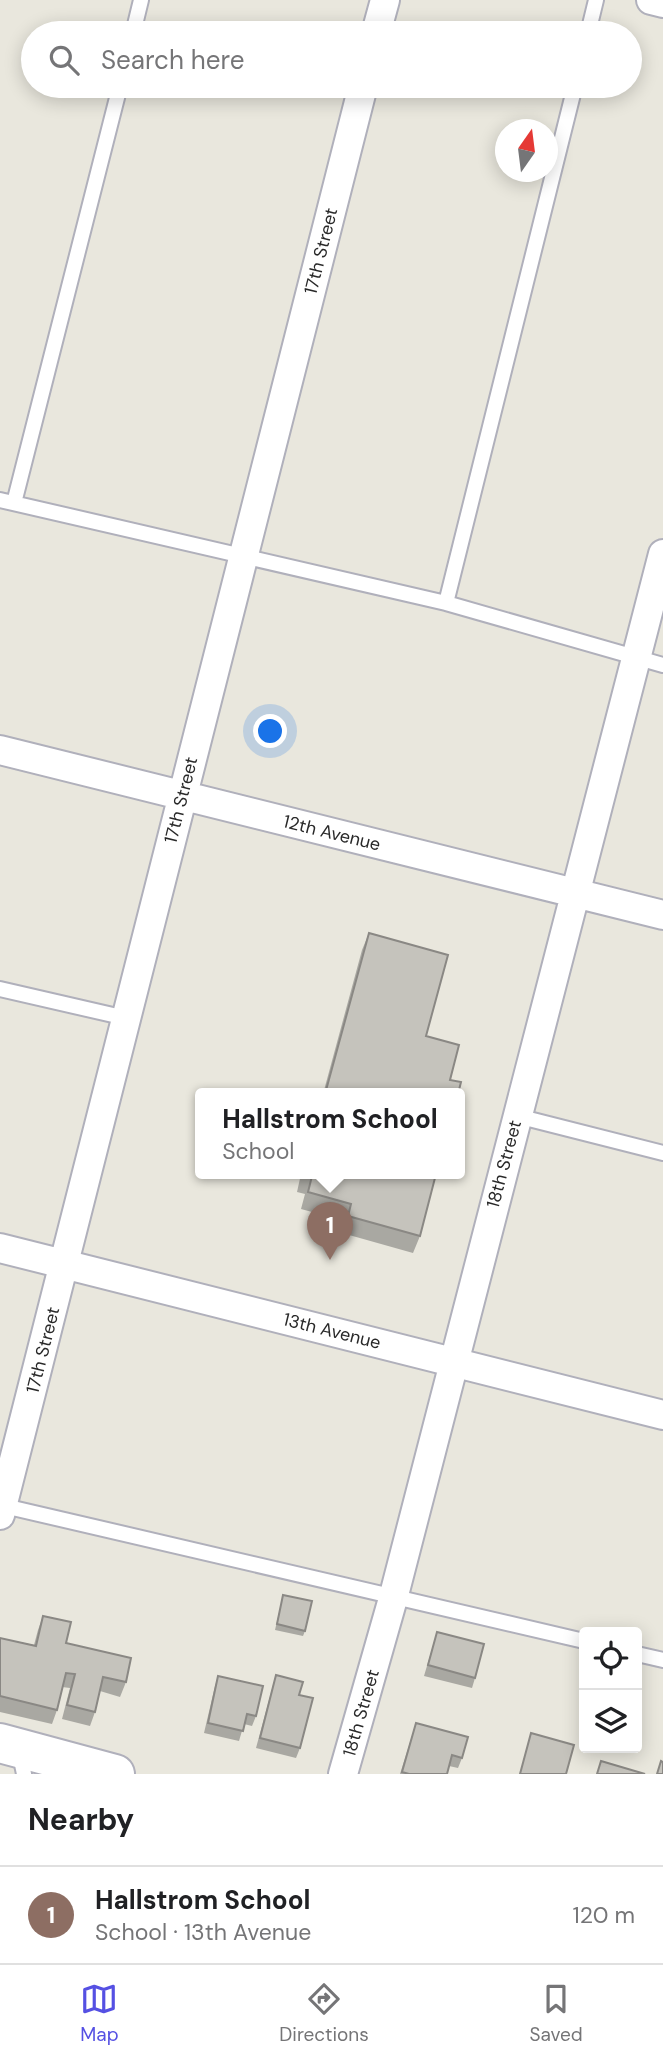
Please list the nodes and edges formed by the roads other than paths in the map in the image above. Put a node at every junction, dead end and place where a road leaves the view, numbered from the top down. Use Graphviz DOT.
graph roads {
  1 [pos="141,0"];
  2 [pos="385,0"];
  3 [pos="596,0"];
  4 [pos="651,0"];
  5 [pos="663,3"];
  6 [pos="136,21"];
  7 [pos="379,21"];
  8 [pos="591,21"];
  9 [pos="117,98"];
  10 [pos="360,98"];
  11 [pos="572,98"];
  12 [pos="7,501"];
  13 [pos="663,554"];
  14 [pos="243,556"];
  15 [pos="446,603"];
  16 [pos="650,662"];
  17 [pos="0,750"];
  18 [pos="182,795"];
  19 [pos="576,894"];
  20 [pos="663,915"];
  21 [pos="0,989"];
  22 [pos="126,1018"];
  23 [pos="517,1116"];
  24 [pos="663,1153"];
  25 [pos="0,1248"];
  26 [pos="65,1263"];
  27 [pos="452,1362"];
  28 [pos="663,1415"];
  29 [pos="1,1509"];
  30 [pos="394,1595"];
  31 [pos="579,1640"];
  32 [pos="642,1655"];
  33 [pos="663,1660"];
  34 [pos="14,1755"];
  35 [pos="115,1774"];
  36 [pos="343,1774"];
  1 -- 6 [label="lane"];
  2 -- 7 [label="street"];
  3 -- 8 [label="lane"];
  4 -- 5 [label="street"];
  9 -- 12 [label="lane"];
  10 -- 14 [label="street, 17th Street"];
  11 -- 15 [label="lane"];
  12 -- 14 [label="lane"];
  13 -- 16 [label="street, 18th Street"];
  14 -- 15 [label="lane"];
  14 -- 18 [label="street, 17th Street"];
  15 -- 16 [label="lane"];
  16 -- 19 [label="street, 18th Street"];
  17 -- 18 [label="street, 12th Avenue"];
  18 -- 19 [label="street, 12th Avenue"];
  18 -- 22 [label="street, 17th Street"];
  19 -- 20 [label="street, 12th Avenue"];
  19 -- 23 [label="street, 18th Street"];
  21 -- 22 [label="lane"];
  22 -- 26 [label="street, 17th Street"];
  23 -- 24 [label="lane"];
  23 -- 27 [label="street, 18th Street"];
  25 -- 26 [label="street, 13th Avenue"];
  26 -- 27 [label="street, 13th Avenue"];
  26 -- 29 [label="street, 17th Street"];
  27 -- 28 [label="street, 13th Avenue"];
  27 -- 30 [label="street, 18th Street"];
  29 -- 30 [label="lane"];
  30 -- 31 [label="lane"];
  30 -- 36 [label="street, 18th Street"];
  32 -- 33 [label="lane"];
  34 -- 35 [label="main road"];
}
